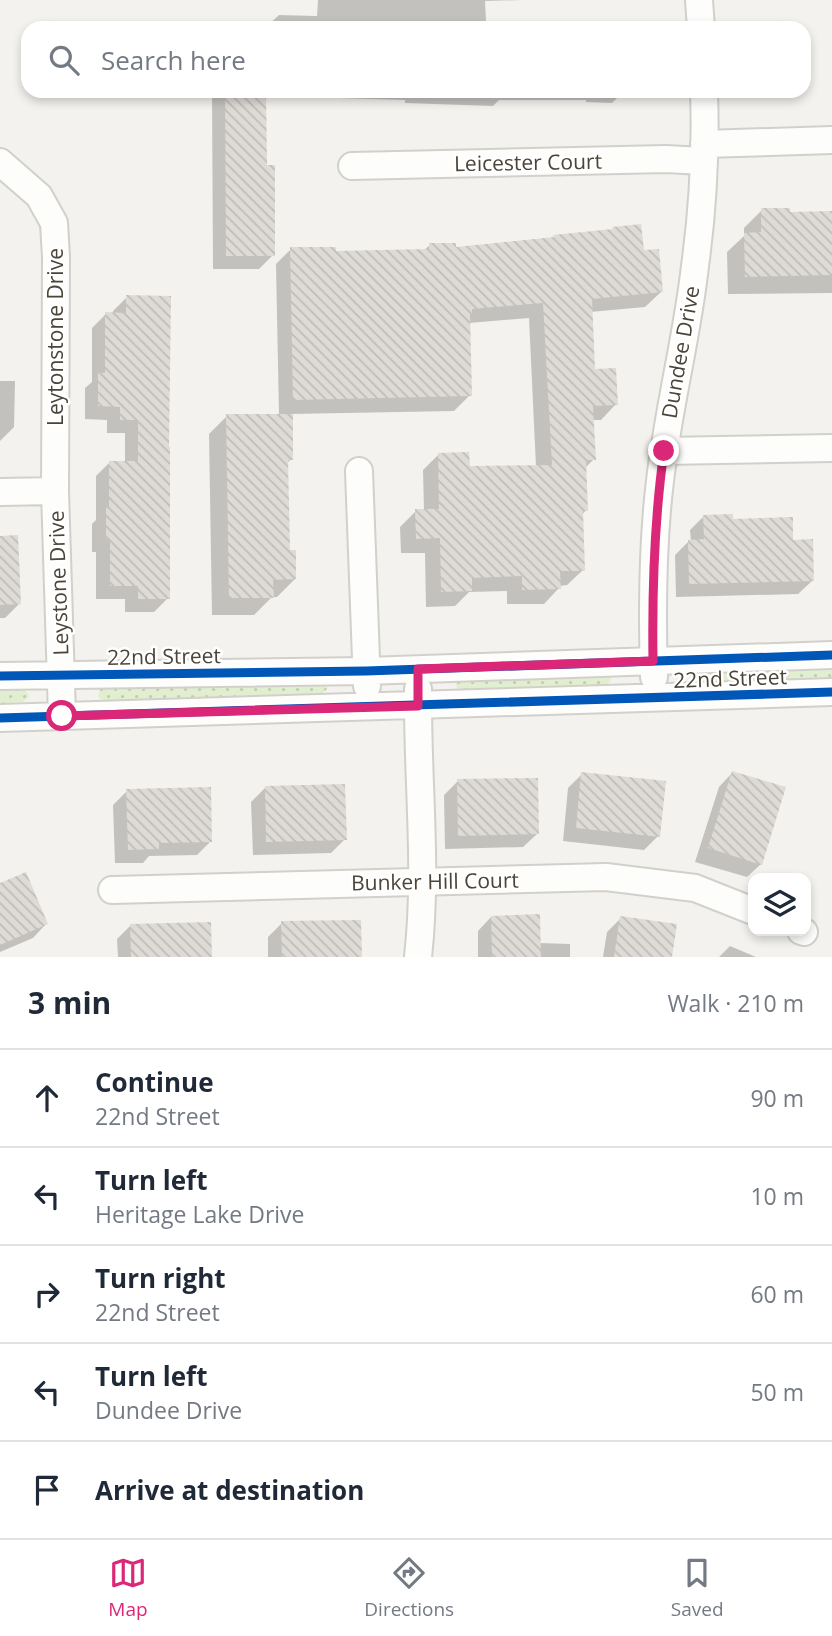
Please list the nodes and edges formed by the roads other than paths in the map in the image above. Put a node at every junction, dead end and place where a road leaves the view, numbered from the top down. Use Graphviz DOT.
graph roads {
  1 [pos="699,0"];
  2 [pos="700,21"];
  3 [pos="704,98"];
  4 [pos="832,140"];
  5 [pos="704,152"];
  6 [pos="0,162"];
  7 [pos="352,166"];
  8 [pos="832,448"];
  9 [pos="664,451"];
  10 [pos="359,471"];
  11 [pos="55,491"];
  12 [pos="0,492"];
  13 [pos="832,655"];
  14 [pos="653,661"];
  15 [pos="418,669"];
  16 [pos="366,670"];
  17 [pos="61,675"];
  18 [pos="0,677"];
  19 [pos="832,692"];
  20 [pos="654,698"];
  21 [pos="418,706"];
  22 [pos="368,707"];
  23 [pos="62,716"];
  24 [pos="0,718"];
  25 [pos="422,881"];
  26 [pos="112,890"];
  27 [pos="748,909"];
  28 [pos="418,957"];
  1 -- 2 [label="street"];
  3 -- 5 [label="street, Dundee Drive"];
  4 -- 5 [label="street, Leicester Court"];
  5 -- 7 [label="street, Leicester Court"];
  5 -- 9 [label="street, Dundee Drive"];
  6 -- 11 [label="street, Leytonstone Drive"];
  8 -- 9 [label="street"];
  9 -- 14 [label="street, Dundee Drive"];
  10 -- 16 [label="street"];
  11 -- 12 [label="street"];
  11 -- 17 [label="street, Leystone Drive"];
  13 -- 14 [label="street, 22nd Street"];
  14 -- 15 [label="street, 22nd Street"];
  14 -- 20 [label="street, Dundee Drive"];
  15 -- 16 [label="street, 22nd Street"];
  15 -- 21 [label="street"];
  16 -- 17 [label="street, 22nd Street"];
  16 -- 22 [label="street"];
  17 -- 18 [label="street, 22nd Street"];
  17 -- 23 [label="street, Leystone Drive"];
  19 -- 20 [label="street, 22nd Street"];
  20 -- 21 [label="street, 22nd Street"];
  21 -- 22 [label="street, 22nd Street"];
  21 -- 25 [label="street"];
  22 -- 23 [label="street, 22nd Street"];
  23 -- 24 [label="street, 22nd Street"];
  25 -- 26 [label="street, Bunker Hill Court"];
  25 -- 27 [label="street, Bunker Hill Court"];
  25 -- 28 [label="street"];
}
